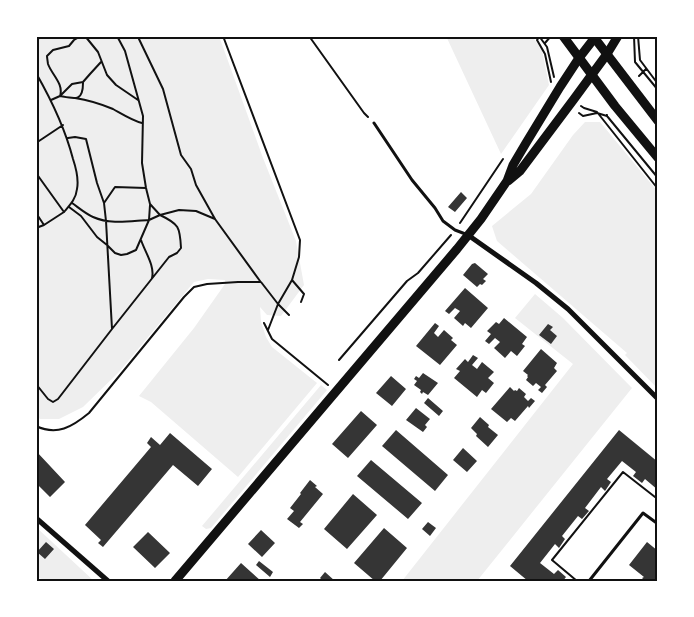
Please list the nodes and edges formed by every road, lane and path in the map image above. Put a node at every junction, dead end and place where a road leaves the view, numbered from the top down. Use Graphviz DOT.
graph roads {
  1 [pos="43,36"];
  2 [pos="81,36"];
  3 [pos="85,36"];
  4 [pos="117,36"];
  5 [pos="137,36"];
  6 [pos="223,36"];
  7 [pos="309,36"];
  8 [pos="539,36"];
  9 [pos="551,36"];
  10 [pos="563,36"];
  11 [pos="618,36"];
  12 [pos="634,36"];
  13 [pos="638,36"];
  14 [pos="594,37"];
  15 [pos="36,40"];
  16 [pos="545,43"];
  17 [pos="607,54"];
  18 [pos="580,58"];
  19 [pos="102,62"];
  20 [pos="638,67"];
  21 [pos="646,69"];
  22 [pos="643,72"];
  23 [pos="36,73"];
  24 [pos="592,75"];
  25 [pos="639,76"];
  26 [pos="627,80"];
  27 [pos="555,81"];
  28 [pos="83,82"];
  29 [pos="658,84"];
  30 [pos="552,87"];
  31 [pos="658,90"];
  32 [pos="60,96"];
  33 [pos="75,98"];
  34 [pos="51,100"];
  35 [pos="138,100"];
  36 [pos="610,100"];
  37 [pos="583,107"];
  38 [pos="597,112"];
  39 [pos="579,113"];
  40 [pos="658,121"];
  41 [pos="374,123"];
  42 [pos="143,124"];
  43 [pos="63,125"];
  44 [pos="68,138"];
  45 [pos="36,143"];
  46 [pos="508,153"];
  47 [pos="658,158"];
  48 [pos="36,173"];
  49 [pos="658,178"];
  50 [pos="508,181"];
  51 [pos="146,188"];
  52 [pos="658,189"];
  53 [pos="72,203"];
  54 [pos="104,203"];
  55 [pos="150,204"];
  56 [pos="69,207"];
  57 [pos="64,212"];
  58 [pos="36,213"];
  59 [pos="160,215"];
  60 [pos="214,219"];
  61 [pos="149,220"];
  62 [pos="106,222"];
  63 [pos="44,225"];
  64 [pos="36,228"];
  65 [pos="454,230"];
  66 [pos="468,235"];
  67 [pos="141,240"];
  68 [pos="107,245"];
  69 [pos="292,280"];
  70 [pos="151,281"];
  71 [pos="261,282"];
  72 [pos="301,302"];
  73 [pos="278,304"];
  74 [pos="289,315"];
  75 [pos="264,323"];
  76 [pos="112,329"];
  77 [pos="268,330"];
  78 [pos="339,360"];
  79 [pos="36,384"];
  80 [pos="336,391"];
  81 [pos="658,399"];
  82 [pos="36,426"];
  83 [pos="655,497"];
  84 [pos="36,518"];
  85 [pos="658,524"];
  86 [pos="108,581"];
  87 [pos="175,581"];
  88 [pos="577,581"];
  89 [pos="589,581"];
  1 -- 15 [label="path"];
  2 -- 32 [label="path"];
  3 -- 19 [label="path"];
  4 -- 35 [label="path"];
  5 -- 60 [label="path"];
  6 -- 69 [label="path"];
  7 -- 41 [label="path"];
  8 -- 16 [label="path"];
  8 -- 30 [label="path"];
  9 -- 16 [label="path"];
  10 -- 18 [label="street"];
  11 -- 17 [label="street"];
  12 -- 20 [label="path"];
  13 -- 21 [label="path"];
  14 -- 17 [label="street"];
  14 -- 18 [label="street"];
  16 -- 27 [label="path"];
  17 -- 24 [label="street"];
  17 -- 26 [label="street"];
  18 -- 24 [label="street"];
  18 -- 50 [label="street"];
  19 -- 28 [label="path"];
  19 -- 35 [label="path"];
  20 -- 22 [label="path"];
  20 -- 26 [label="path"];
  21 -- 22 [label="path"];
  21 -- 29 [label="path"];
  22 -- 25 [label="path"];
  22 -- 31 [label="path"];
  23 -- 34 [label="path"];
  24 -- 36 [label="street"];
  24 -- 50 [label="street"];
  26 -- 40 [label="street"];
  28 -- 32 [label="path"];
  28 -- 33 [label="path"];
  32 -- 33 [label="path"];
  32 -- 34 [label="path"];
  33 -- 42 [label="path"];
  34 -- 43 [label="path"];
  35 -- 42 [label="path"];
  36 -- 38 [label="path"];
  36 -- 47 [label="street"];
  37 -- 38 [label="path"];
  38 -- 39 [label="path"];
  38 -- 49 [label="path"];
  38 -- 52 [label="path"];
  41 -- 65 [label="lane"];
  42 -- 51 [label="path"];
  43 -- 44 [label="path"];
  43 -- 45 [label="path"];
  44 -- 53 [label="path"];
  44 -- 54 [label="path"];
  46 -- 65 [label="path"];
  48 -- 57 [label="path"];
  50 -- 66 [label="street"];
  51 -- 54 [label="path"];
  51 -- 55 [label="path"];
  53 -- 56 [label="path"];
  53 -- 62 [label="path"];
  54 -- 62 [label="path"];
  55 -- 59 [label="path"];
  55 -- 61 [label="path"];
  56 -- 57 [label="path"];
  56 -- 68 [label="path"];
  57 -- 63 [label="path"];
  58 -- 63 [label="path"];
  59 -- 60 [label="path"];
  59 -- 61 [label="path"];
  59 -- 70 [label="path"];
  60 -- 71 [label="path"];
  61 -- 62 [label="path"];
  61 -- 67 [label="path"];
  62 -- 68 [label="path"];
  63 -- 64 [label="path"];
  65 -- 66 [label="lane"];
  65 -- 78 [label="path"];
  66 -- 80 [label="street"];
  66 -- 81 [label="street"];
  67 -- 68 [label="path"];
  67 -- 70 [label="path"];
  68 -- 76 [label="path"];
  69 -- 72 [label="path"];
  69 -- 73 [label="path"];
  70 -- 76 [label="path"];
  71 -- 73 [label="path"];
  71 -- 82 [label="path"];
  73 -- 74 [label="path"];
  73 -- 77 [label="path"];
  75 -- 77 [label="path"];
  76 -- 79 [label="path"];
  77 -- 80 [label="path"];
  80 -- 87 [label="street"];
  83 -- 88 [label="path"];
  84 -- 86 [label="street"];
  85 -- 89 [label="lane"];
}
